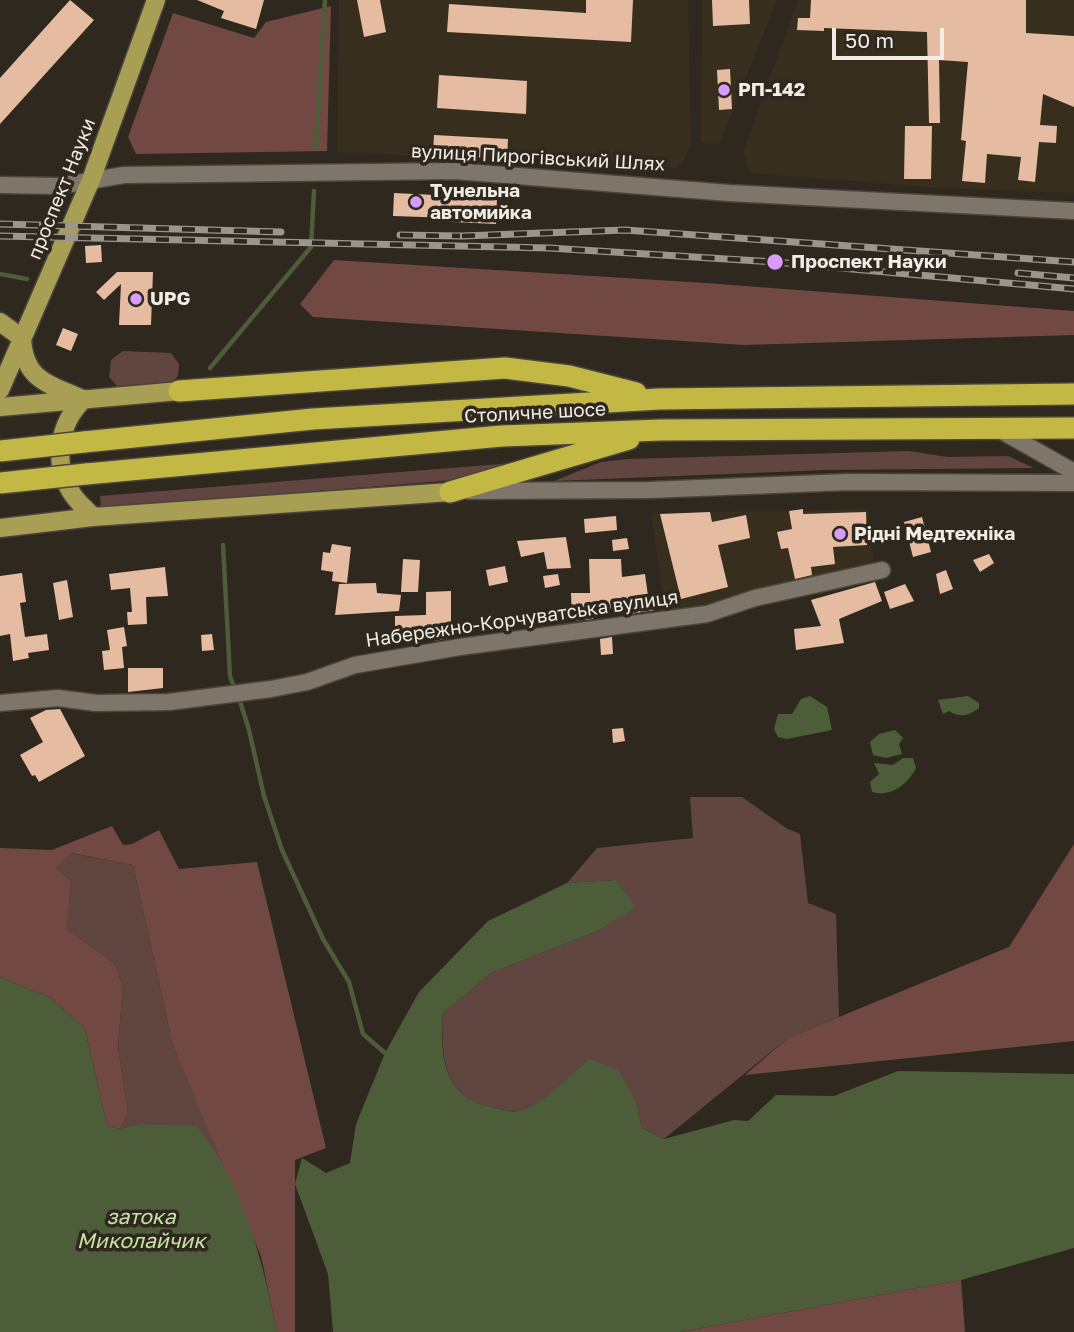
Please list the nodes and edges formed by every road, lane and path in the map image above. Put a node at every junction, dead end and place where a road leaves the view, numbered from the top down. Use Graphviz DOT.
graph roads {
  1 [pos="156,0"];
  2 [pos="91,180"];
  3 [pos="0,185"];
  4 [pos="1074,211"];
  5 [pos="0,322"];
  6 [pos="22,338"];
  7 [pos="0,390"];
  8 [pos="179,391"];
  9 [pos="1074,394"];
  10 [pos="659,399"];
  11 [pos="84,400"];
  12 [pos="0,407"];
  13 [pos="996,428"];
  14 [pos="1074,428"];
  15 [pos="661,430"];
  16 [pos="0,451"];
  17 [pos="1074,472"];
  18 [pos="0,483"];
  19 [pos="1074,483"];
  20 [pos="450,492"];
  21 [pos="93,517"];
  22 [pos="0,528"];
  23 [pos="882,570"];
  24 [pos="0,703"];
  1 -- 2 [label="main road, проспект Науки"];
  2 -- 3 [label="street, вулиця Пирогівський Шлях"];
  2 -- 4 [label="street, вулиця Пирогівський Шлях"];
  2 -- 6 [label="main road, проспект Науки"];
  5 -- 6 [label="main road"];
  6 -- 7 [label="main road, проспект Науки"];
  6 -- 11 [label="main road"];
  8 -- 10 [label="highway"];
  8 -- 11 [label="main road"];
  9 -- 10 [label="highway, Столичне шосе"];
  10 -- 16 [label="highway, Столичне шосе, bridge"];
  11 -- 12 [label="main road"];
  11 -- 21 [label="main road"];
  13 -- 14 [label="highway, Столичне шосе"];
  13 -- 15 [label="highway, Столичне шосе"];
  13 -- 17 [label="street"];
  15 -- 18 [label="highway, Столичне шосе, bridge"];
  15 -- 20 [label="highway"];
  19 -- 20 [label="street"];
  20 -- 21 [label="main road"];
  21 -- 22 [label="main road"];
  23 -- 24 [label="street, Набережно-Корчуватська вулиця"];
}
